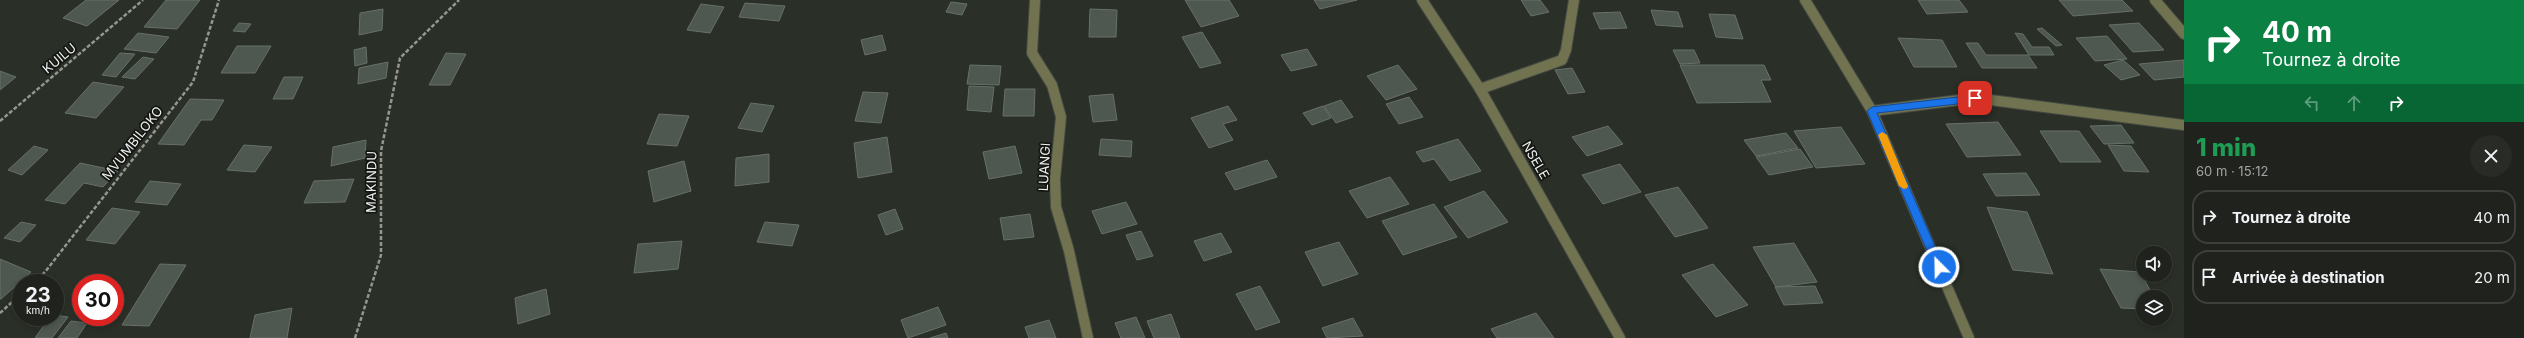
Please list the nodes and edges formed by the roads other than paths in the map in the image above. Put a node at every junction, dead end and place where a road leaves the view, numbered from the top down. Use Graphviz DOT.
graph roads {
  1 [pos="1035,0"];
  2 [pos="1422,0"];
  3 [pos="1574,0"];
  4 [pos="1805,0"];
  5 [pos="2155,0"];
  6 [pos="2184,34"];
  7 [pos="1480,88"];
  8 [pos="1872,111"];
  9 [pos="2184,125"];
  10 [pos="1088,338"];
  11 [pos="1620,338"];
  12 [pos="1969,338"];
  1 -- 10 [label="street, LUANGI"];
  2 -- 7 [label="street, NSELE"];
  3 -- 7 [label="street"];
  4 -- 8 [label="street"];
  5 -- 6 [label="street"];
  7 -- 11 [label="street, NSELE"];
  8 -- 9 [label="street"];
  8 -- 12 [label="street"];
}
